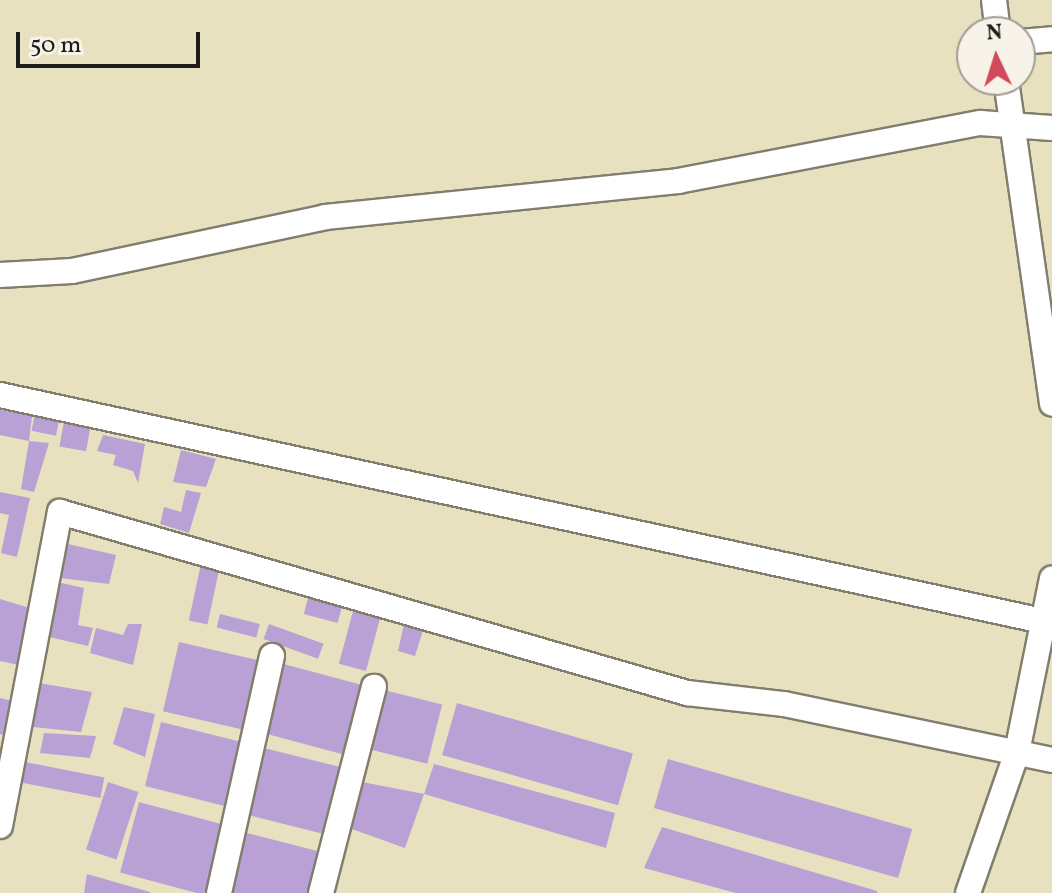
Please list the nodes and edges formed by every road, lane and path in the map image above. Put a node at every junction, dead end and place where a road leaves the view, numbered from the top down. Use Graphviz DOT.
graph roads {
  1 [pos="1009,96"];
  2 [pos="1014,126"];
  3 [pos="1052,128"];
  4 [pos="0,275"];
  5 [pos="1046,313"];
  6 [pos="0,395"];
  7 [pos="1052,404"];
  8 [pos="1052,579"];
  9 [pos="1048,622"];
  10 [pos="272,656"];
  11 [pos="374,687"];
  12 [pos="1017,752"];
  13 [pos="1052,760"];
  14 [pos="0,826"];
  15 [pos="219,893"];
  16 [pos="321,893"];
  17 [pos="968,893"];
  1 -- 2 [label="street"];
  2 -- 3 [label="street"];
  2 -- 4 [label="street"];
  2 -- 5 [label="street"];
  5 -- 7 [label="street"];
  6 -- 9 [label="street"];
  8 -- 9 [label="street"];
  9 -- 12 [label="street"];
  10 -- 15 [label="street"];
  11 -- 16 [label="street"];
  12 -- 13 [label="street"];
  12 -- 14 [label="street"];
  12 -- 17 [label="street"];
}
